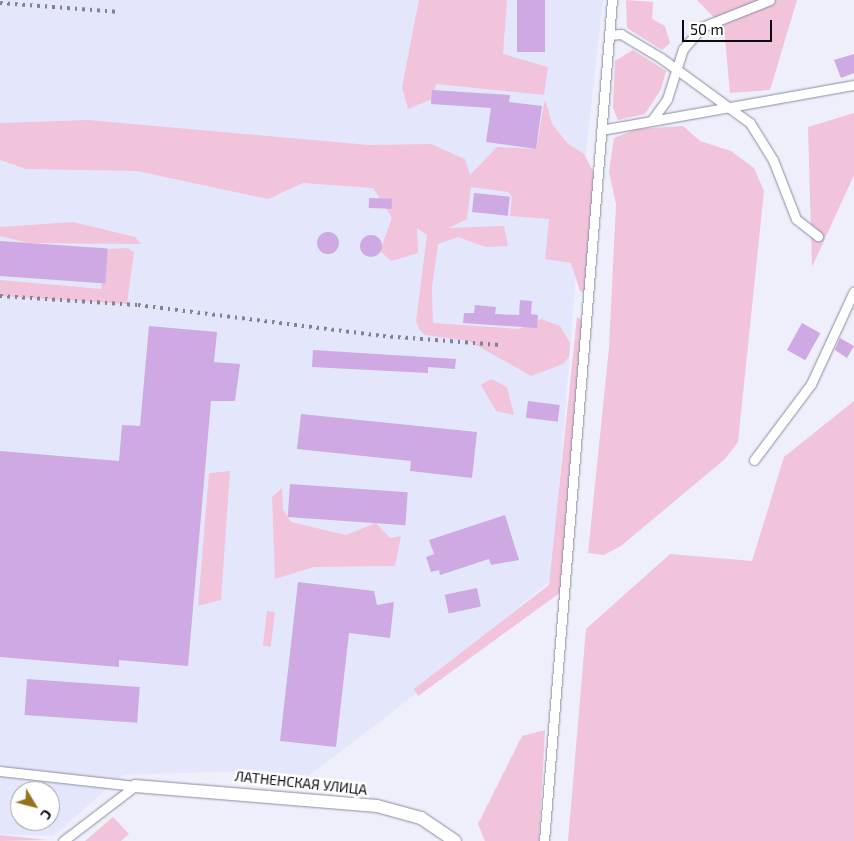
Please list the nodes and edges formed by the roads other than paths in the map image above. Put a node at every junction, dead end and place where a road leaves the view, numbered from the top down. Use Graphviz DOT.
graph roads {
  1 [pos="612,0"];
  2 [pos="770,0"];
  3 [pos="609,35"];
  4 [pos="679,70"];
  5 [pos="854,85"];
  6 [pos="728,105"];
  7 [pos="652,120"];
  8 [pos="601,130"];
  9 [pos="818,236"];
  10 [pos="854,291"];
  11 [pos="754,460"];
  12 [pos="0,771"];
  13 [pos="135,786"];
  14 [pos="63,841"];
  15 [pos="455,841"];
  16 [pos="544,841"];
  1 -- 3 [label="street"];
  2 -- 4 [label="street"];
  3 -- 4 [label="street"];
  3 -- 8 [label="street"];
  4 -- 6 [label="street"];
  4 -- 7 [label="street"];
  5 -- 6 [label="street"];
  6 -- 7 [label="street"];
  6 -- 9 [label="street"];
  7 -- 8 [label="street"];
  8 -- 16 [label="street"];
  10 -- 11 [label="street"];
  12 -- 13 [label="street, ЛАТНЕНСКАЯ УЛИЦА"];
  13 -- 14 [label="street"];
  13 -- 15 [label="street, ЛАТНЕНСКАЯ УЛИЦА"];
}
